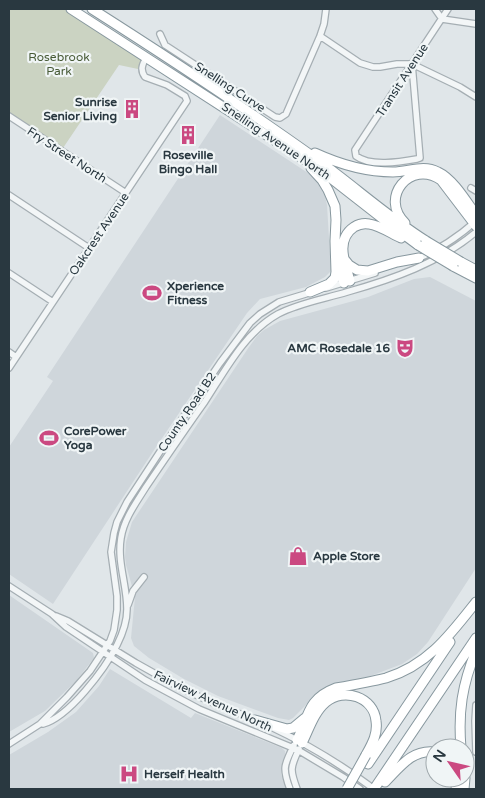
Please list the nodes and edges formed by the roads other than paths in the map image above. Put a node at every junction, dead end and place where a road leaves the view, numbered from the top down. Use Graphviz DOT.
graph roads {
  1 [pos="71,9"];
  2 [pos="92,9"];
  3 [pos="326,9"];
  4 [pos="435,9"];
  5 [pos="448,9"];
  6 [pos="442,19"];
  7 [pos="476,24"];
  8 [pos="160,34"];
  9 [pos="320,36"];
  10 [pos="146,58"];
  11 [pos="412,64"];
  12 [pos="476,97"];
  13 [pos="9,116"];
  14 [pos="278,132"];
  15 [pos="300,156"];
  16 [pos="126,193"];
  17 [pos="9,195"];
  18 [pos="476,221"];
  19 [pos="476,232"];
  20 [pos="335,240"];
  21 [pos="420,242"];
  22 [pos="89,248"];
  23 [pos="343,256"];
  24 [pos="419,258"];
  25 [pos="476,271"];
  26 [pos="9,273"];
  27 [pos="348,286"];
  28 [pos="310,292"];
  29 [pos="53,302"];
  30 [pos="9,352"];
  31 [pos="16,357"];
  32 [pos="220,363"];
  33 [pos="9,368"];
  34 [pos="227,368"];
  35 [pos="144,577"];
  36 [pos="9,586"];
  37 [pos="476,602"];
  38 [pos="127,609"];
  39 [pos="52,614"];
  40 [pos="476,638"];
  41 [pos="107,645"];
  42 [pos="114,650"];
  43 [pos="476,651"];
  44 [pos="103,652"];
  45 [pos="110,657"];
  46 [pos="476,705"];
  47 [pos="306,717"];
  48 [pos="255,720"];
  49 [pos="40,724"];
  50 [pos="461,738"];
  51 [pos="9,744"];
  52 [pos="298,745"];
  53 [pos="425,752"];
  54 [pos="476,752"];
  55 [pos="367,759"];
  56 [pos="388,774"];
  57 [pos="290,789"];
  58 [pos="298,789"];
  59 [pos="347,789"];
  60 [pos="351,789"];
  61 [pos="360,789"];
  62 [pos="374,789"];
  1 -- 10 [label="highway, Snelling Avenue North"];
  2 -- 14 [label="highway, Snelling Avenue North"];
  3 -- 9 [label="street, Snelling Curve"];
  4 -- 6 [label="street"];
  5 -- 6 [label="street, Transit Avenue"];
  6 -- 7 [label="street"];
  6 -- 11 [label="street, Transit Avenue"];
  8 -- 9 [label="street, Snelling Curve"];
  9 -- 11 [label="street"];
  10 -- 15 [label="highway, Snelling Avenue North"];
  10 -- 16 [label="street, Oakcrest Avenue"];
  11 -- 11 [label="street, Transit Avenue"];
  11 -- 12 [label="street"];
  13 -- 16 [label="street, Fry Street North"];
  14 -- 18 [label="highway"];
  14 -- 21 [label="highway, Snelling Avenue North"];
  15 -- 20 [label="highway"];
  15 -- 21 [label="highway, Snelling Avenue North"];
  16 -- 22 [label="street, Oakcrest Avenue"];
  17 -- 22 [label="street"];
  18 -- 21 [label="highway"];
  18 -- 24 [label="street, County Road B2"];
  19 -- 27 [label="street, County Road B2"];
  20 -- 27 [label="highway"];
  20 -- 28 [label="highway"];
  21 -- 23 [label="highway"];
  21 -- 25 [label="highway, Snelling Avenue North, bridge"];
  22 -- 29 [label="street, Oakcrest Avenue"];
  23 -- 24 [label="highway"];
  23 -- 27 [label="highway"];
  24 -- 27 [label="street, County Road B2"];
  26 -- 29 [label="street"];
  27 -- 28 [label="street, County Road B2"];
  27 -- 34 [label="street, County Road B2"];
  28 -- 32 [label="street, County Road B2"];
  29 -- 31 [label="street, Oakcrest Avenue"];
  30 -- 31 [label="street"];
  31 -- 33 [label="street, Oakcrest Avenue"];
  32 -- 34 [label="street"];
  32 -- 41 [label="street, County Road B2"];
  34 -- 38 [label="street, County Road B2"];
  35 -- 38 [label="street"];
  36 -- 39 [label="street, Fairview Avenue North"];
  37 -- 47 [label="highway"];
  37 -- 55 [label="highway"];
  38 -- 42 [label="street, County Road B2"];
  39 -- 41 [label="street, Fairview Avenue North"];
  39 -- 44 [label="street, Fairview Avenue North"];
  40 -- 56 [label="highway"];
  41 -- 42 [label="street, Fairview Avenue North"];
  41 -- 44 [label="street, County Road B2"];
  42 -- 45 [label="street, County Road B2"];
  42 -- 48 [label="street, Fairview Avenue North"];
  43 -- 50 [label="highway"];
  44 -- 45 [label="street, Fairview Avenue North"];
  44 -- 49 [label="street, County Road B2"];
  45 -- 49 [label="street, County Road B2"];
  45 -- 52 [label="street, Fairview Avenue North"];
  46 -- 54 [label="street"];
  47 -- 48 [label="highway"];
  47 -- 52 [label="highway"];
  48 -- 52 [label="street, Fairview Avenue North"];
  49 -- 51 [label="street, County Road B2"];
  52 -- 55 [label="highway"];
  52 -- 57 [label="street"];
  52 -- 58 [label="street"];
  52 -- 61 [label="street, Fairview Avenue North"];
  52 -- 62 [label="street, Fairview Avenue North"];
  53 -- 56 [label="highway"];
  55 -- 59 [label="highway, bridge"];
  55 -- 60 [label="highway"];
  56 -- 62 [label="highway"];
}
